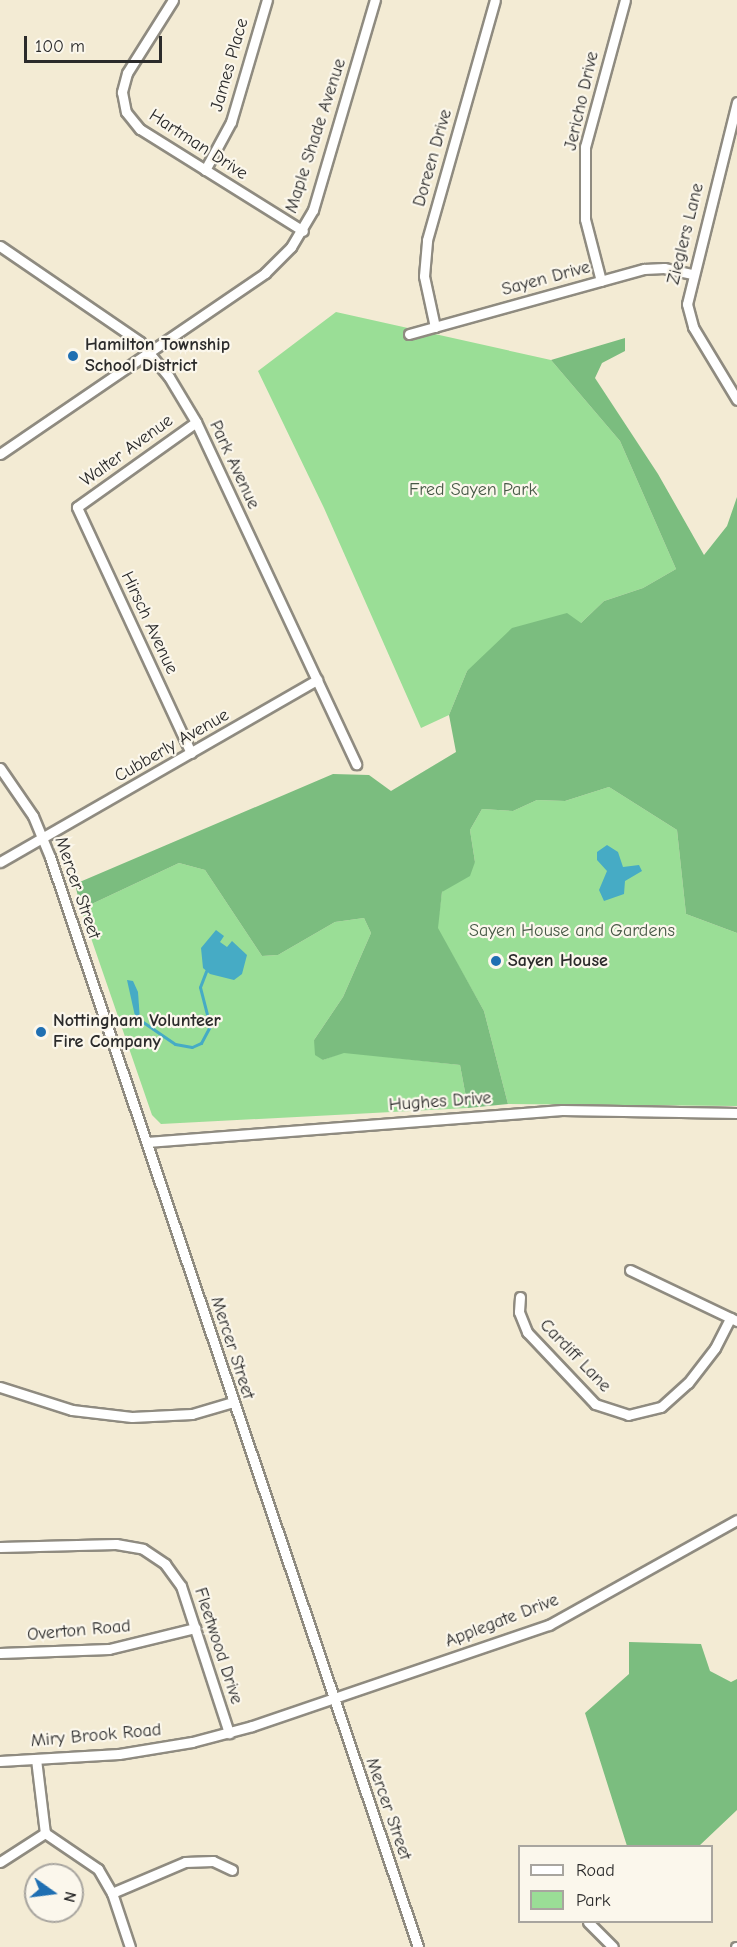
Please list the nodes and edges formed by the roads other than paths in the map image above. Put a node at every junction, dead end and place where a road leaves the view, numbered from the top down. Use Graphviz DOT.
graph roads {
  1 [pos="173,0"];
  2 [pos="267,0"];
  3 [pos="375,0"];
  4 [pos="495,0"];
  5 [pos="625,0"];
  6 [pos="737,102"];
  7 [pos="205,170"];
  8 [pos="303,231"];
  9 [pos="0,246"];
  10 [pos="692,274"];
  11 [pos="601,281"];
  12 [pos="435,327"];
  13 [pos="409,334"];
  14 [pos="149,352"];
  15 [pos="737,400"];
  16 [pos="196,422"];
  17 [pos="0,454"];
  18 [pos="77,507"];
  19 [pos="316,680"];
  20 [pos="191,753"];
  21 [pos="356,764"];
  22 [pos="0,768"];
  23 [pos="44,840"];
  24 [pos="0,862"];
  25 [pos="737,1113"];
  26 [pos="147,1142"];
  27 [pos="630,1270"];
  28 [pos="519,1297"];
  29 [pos="734,1319"];
  30 [pos="0,1387"];
  31 [pos="233,1402"];
  32 [pos="737,1520"];
  33 [pos="0,1547"];
  34 [pos="195,1628"];
  35 [pos="0,1653"];
  36 [pos="332,1699"];
  37 [pos="229,1733"];
  38 [pos="36,1759"];
  39 [pos="0,1761"];
  40 [pos="45,1833"];
  41 [pos="0,1862"];
  42 [pos="232,1870"];
  43 [pos="112,1893"];
  44 [pos="589,1923"];
  45 [pos="128,1946"];
  46 [pos="418,1947"];
  47 [pos="613,1947"];
  1 -- 7 [label="street, Hartman Drive"];
  2 -- 7 [label="street, James Place"];
  3 -- 8 [label="street, Maple Shade Avenue"];
  4 -- 12 [label="street, Doreen Drive"];
  5 -- 11 [label="street, Jericho Drive"];
  6 -- 10 [label="street, Zieglers Lane"];
  7 -- 8 [label="street, Hartman Drive"];
  8 -- 14 [label="street, Maple Shade Avenue"];
  9 -- 14 [label="street, Park Avenue"];
  10 -- 11 [label="street, Sayen Drive"];
  10 -- 15 [label="street, Zieglers Lane"];
  11 -- 12 [label="street, Sayen Drive"];
  12 -- 13 [label="street, Sayen Drive"];
  14 -- 16 [label="street, Park Avenue"];
  14 -- 17 [label="street, Maple Shade Avenue"];
  16 -- 18 [label="street, Walter Avenue"];
  16 -- 19 [label="street, Park Avenue"];
  18 -- 20 [label="street, Hirsch Avenue"];
  19 -- 20 [label="street, Cubberly Avenue"];
  19 -- 21 [label="street, Park Avenue"];
  20 -- 23 [label="street, Cubberly Avenue"];
  22 -- 23 [label="street, Mercer Street"];
  23 -- 24 [label="street, Cubberly Avenue"];
  23 -- 26 [label="street, Mercer Street"];
  25 -- 26 [label="street, Hughes Drive"];
  26 -- 31 [label="street, Mercer Street"];
  27 -- 29 [label="street"];
  28 -- 29 [label="street, Cardiff Lane"];
  30 -- 31 [label="street"];
  31 -- 36 [label="street, Mercer Street"];
  32 -- 36 [label="street, Applegate Drive"];
  33 -- 34 [label="street, Fleetwood Drive"];
  34 -- 35 [label="street, Overton Road"];
  34 -- 37 [label="street, Fleetwood Drive"];
  36 -- 37 [label="street, Miry Brook Road"];
  36 -- 46 [label="street, Mercer Street"];
  37 -- 38 [label="street, Miry Brook Road"];
  38 -- 39 [label="street, Miry Brook Road"];
  38 -- 40 [label="street"];
  40 -- 41 [label="street"];
  40 -- 43 [label="street"];
  42 -- 43 [label="street"];
  43 -- 45 [label="street"];
  44 -- 47 [label="street"];
}
